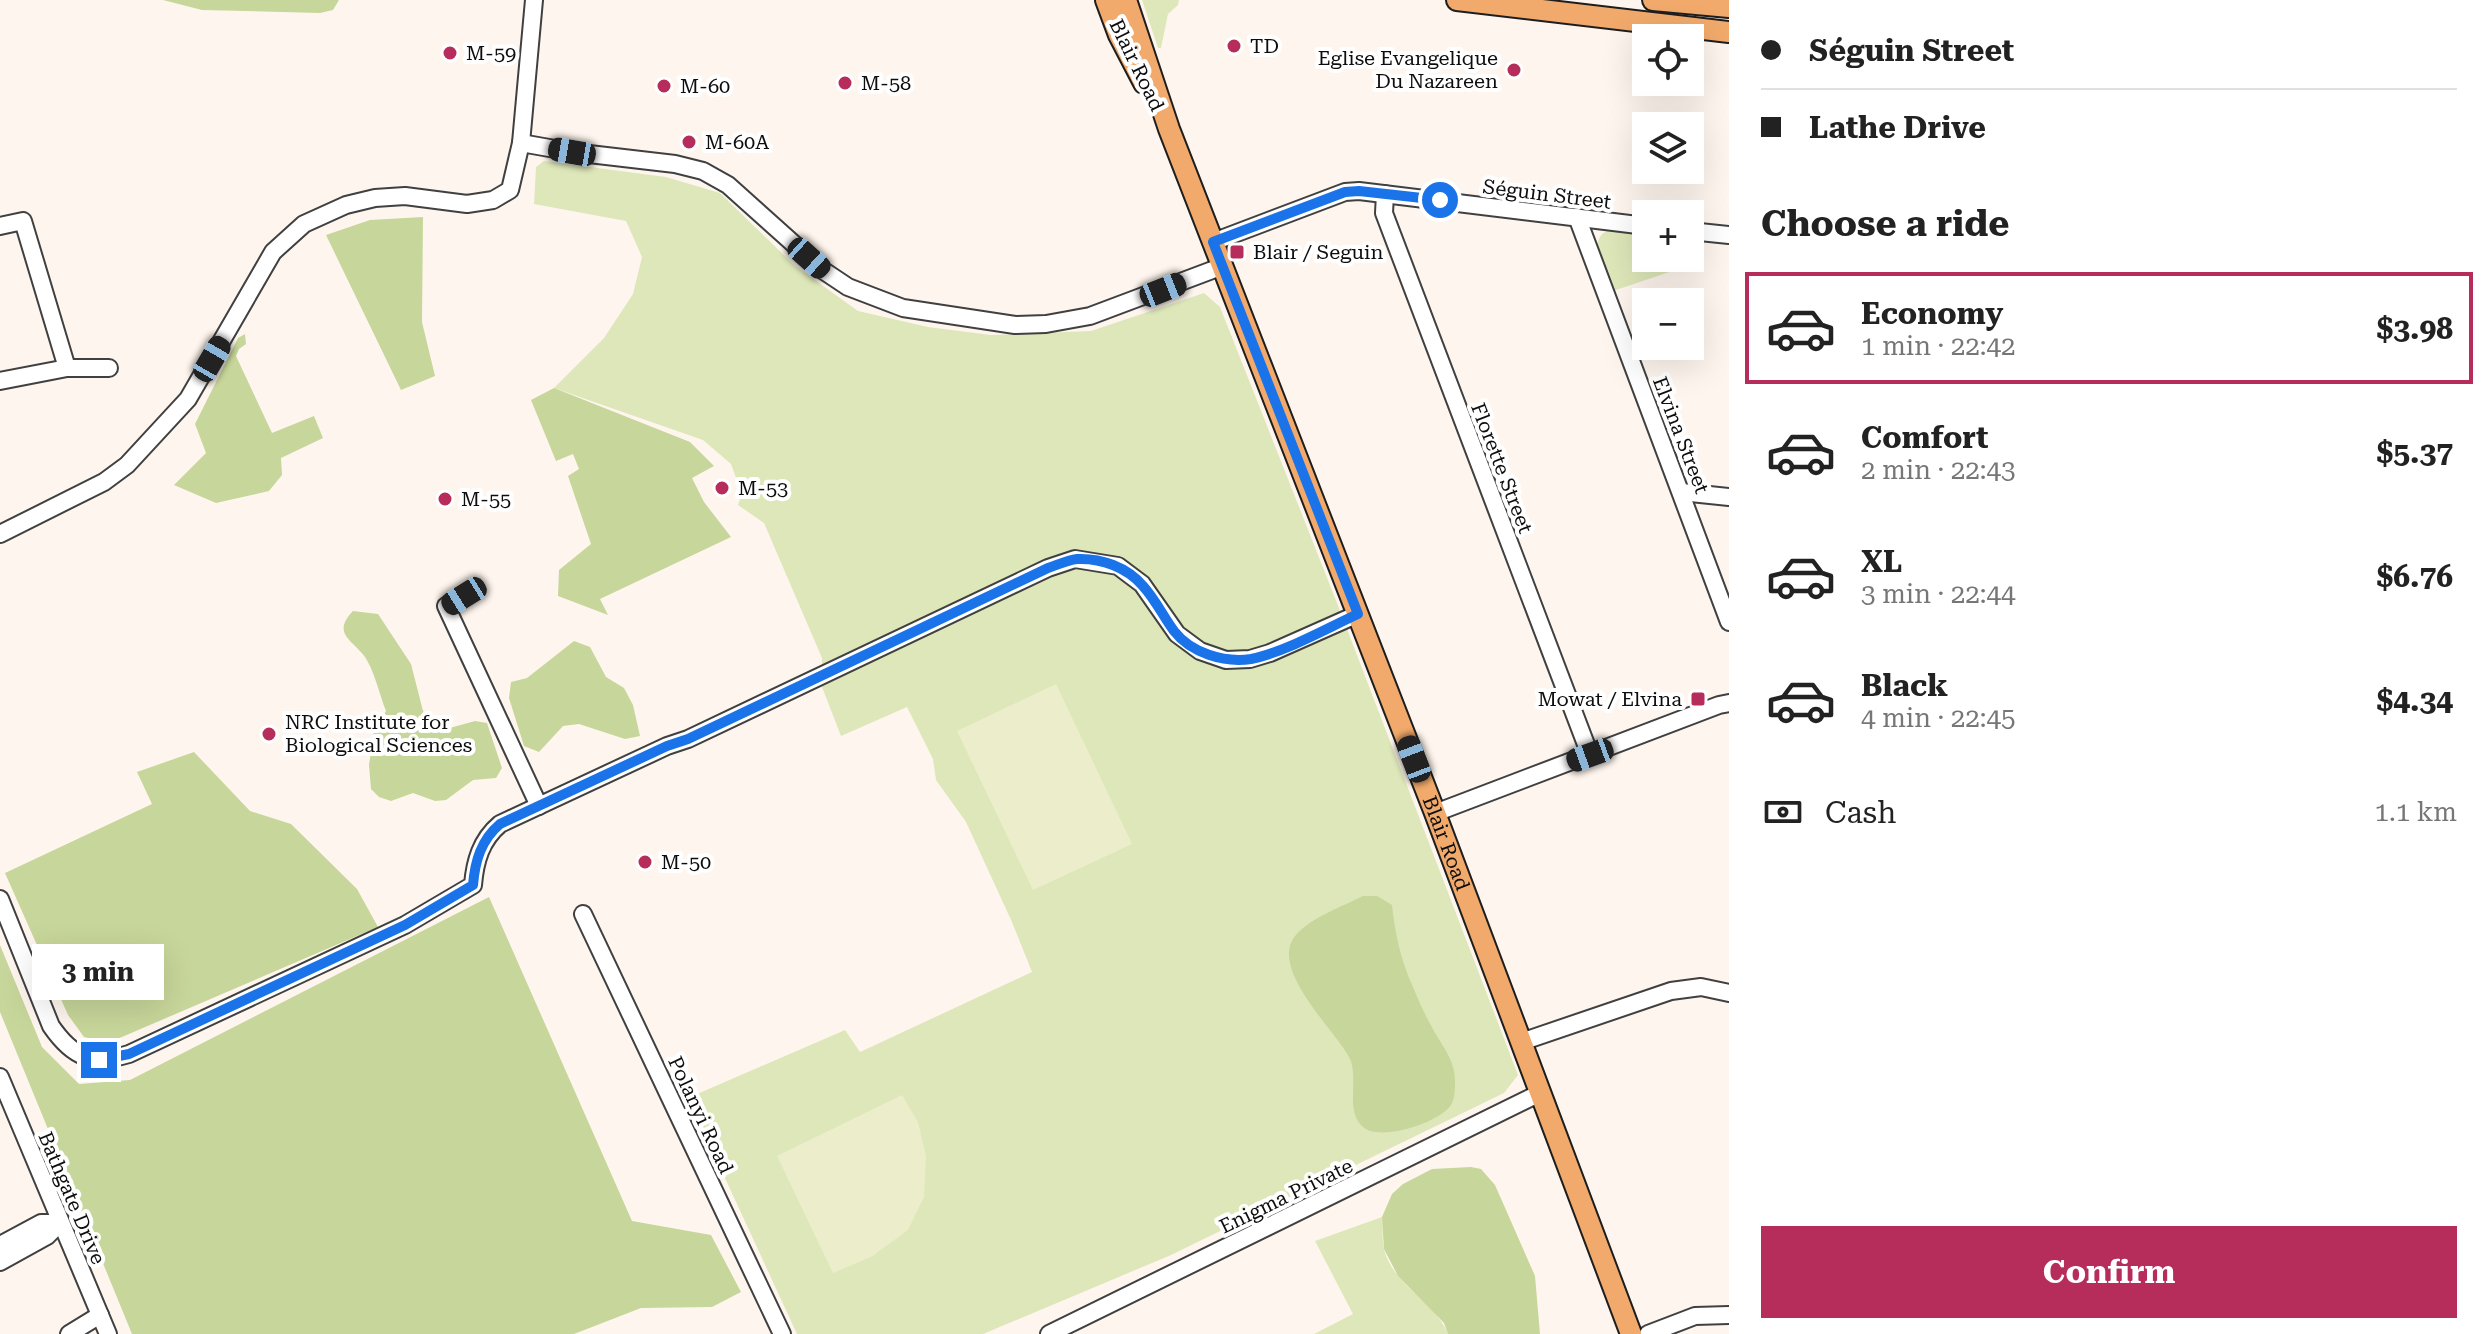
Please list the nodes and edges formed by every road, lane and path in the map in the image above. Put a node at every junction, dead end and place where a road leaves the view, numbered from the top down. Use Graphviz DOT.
graph roads {
  1 [pos="534,0"];
  2 [pos="1100,0"];
  3 [pos="1106,0"];
  4 [pos="1126,0"];
  5 [pos="1457,0"];
  6 [pos="1645,0"];
  7 [pos="1653,0"];
  8 [pos="1514,3"];
  9 [pos="1729,7"];
  10 [pos="1642,21"];
  11 [pos="1114,23"];
  12 [pos="1729,32"];
  13 [pos="1169,129"];
  14 [pos="521,143"];
  15 [pos="1385,194"];
  16 [pos="1577,217"];
  17 [pos="1632,224"];
  18 [pos="0,226"];
  19 [pos="1704,232"];
  20 [pos="1729,235"];
  21 [pos="1213,242"];
  22 [pos="1223,266"];
  23 [pos="67,368"];
  24 [pos="109,368"];
  25 [pos="0,381"];
  26 [pos="1681,492"];
  27 [pos="1729,497"];
  28 [pos="0,534"];
  29 [pos="464,596"];
  30 [pos="1358,614"];
  31 [pos="1729,622"];
  32 [pos="1729,703"];
  33 [pos="1590,755"];
  34 [pos="539,806"];
  35 [pos="1435,813"];
  36 [pos="0,899"];
  37 [pos="583,914"];
  38 [pos="1729,993"];
  39 [pos="1521,1042"];
  40 [pos="0,1077"];
  41 [pos="1540,1093"];
  42 [pos="60,1223"];
  43 [pos="0,1245"];
  44 [pos="0,1262"];
  45 [pos="100,1315"];
  46 [pos="1729,1315"];
  47 [pos="69,1334"];
  48 [pos="108,1334"];
  49 [pos="782,1334"];
  50 [pos="1049,1334"];
  51 [pos="1631,1334"];
  52 [pos="1648,1334"];
  1 -- 14 [label="street"];
  2 -- 11 [label="main road"];
  3 -- 11 [label="main road, Blair Road"];
  4 -- 13 [label="main road, Blair Road"];
  5 -- 8 [label="main road"];
  6 -- 10 [label="main road"];
  7 -- 9 [label="main road"];
  8 -- 10 [label="main road"];
  10 -- 12 [label="main road"];
  11 -- 13 [label="main road, Blair Road"];
  13 -- 21 [label="main road, Blair Road"];
  14 -- 22 [label="street"];
  14 -- 28 [label="street"];
  15 -- 16 [label="street, Séguin Street"];
  15 -- 21 [label="street, Séguin Street"];
  15 -- 33 [label="street, Florette Street"];
  16 -- 17 [label="street, Séguin Street"];
  16 -- 26 [label="street, Elvina Street"];
  18 -- 23 [label="street"];
  19 -- 20 [label="street"];
  21 -- 22 [label="main road, Blair Road"];
  22 -- 30 [label="main road, Blair Road"];
  23 -- 24 [label="street"];
  23 -- 25 [label="street"];
  26 -- 27 [label="street"];
  26 -- 31 [label="street, Elvina Street"];
  29 -- 34 [label="street"];
  30 -- 34 [label="street"];
  30 -- 35 [label="main road, Blair Road"];
  32 -- 33 [label="street"];
  33 -- 35 [label="street"];
  34 -- 36 [label="street"];
  35 -- 39 [label="main road, Blair Road"];
  37 -- 49 [label="street, Polanyi Road"];
  38 -- 39 [label="street"];
  39 -- 41 [label="main road, Blair Road"];
  40 -- 42 [label="street, Bathgate Drive"];
  41 -- 50 [label="street, Enigma Private"];
  41 -- 51 [label="main road, Blair Road"];
  42 -- 43 [label="street"];
  42 -- 44 [label="street"];
  42 -- 45 [label="street, Bathgate Drive"];
  45 -- 47 [label="street"];
  45 -- 48 [label="street, Bathgate Drive"];
  46 -- 52 [label="street"];
}
